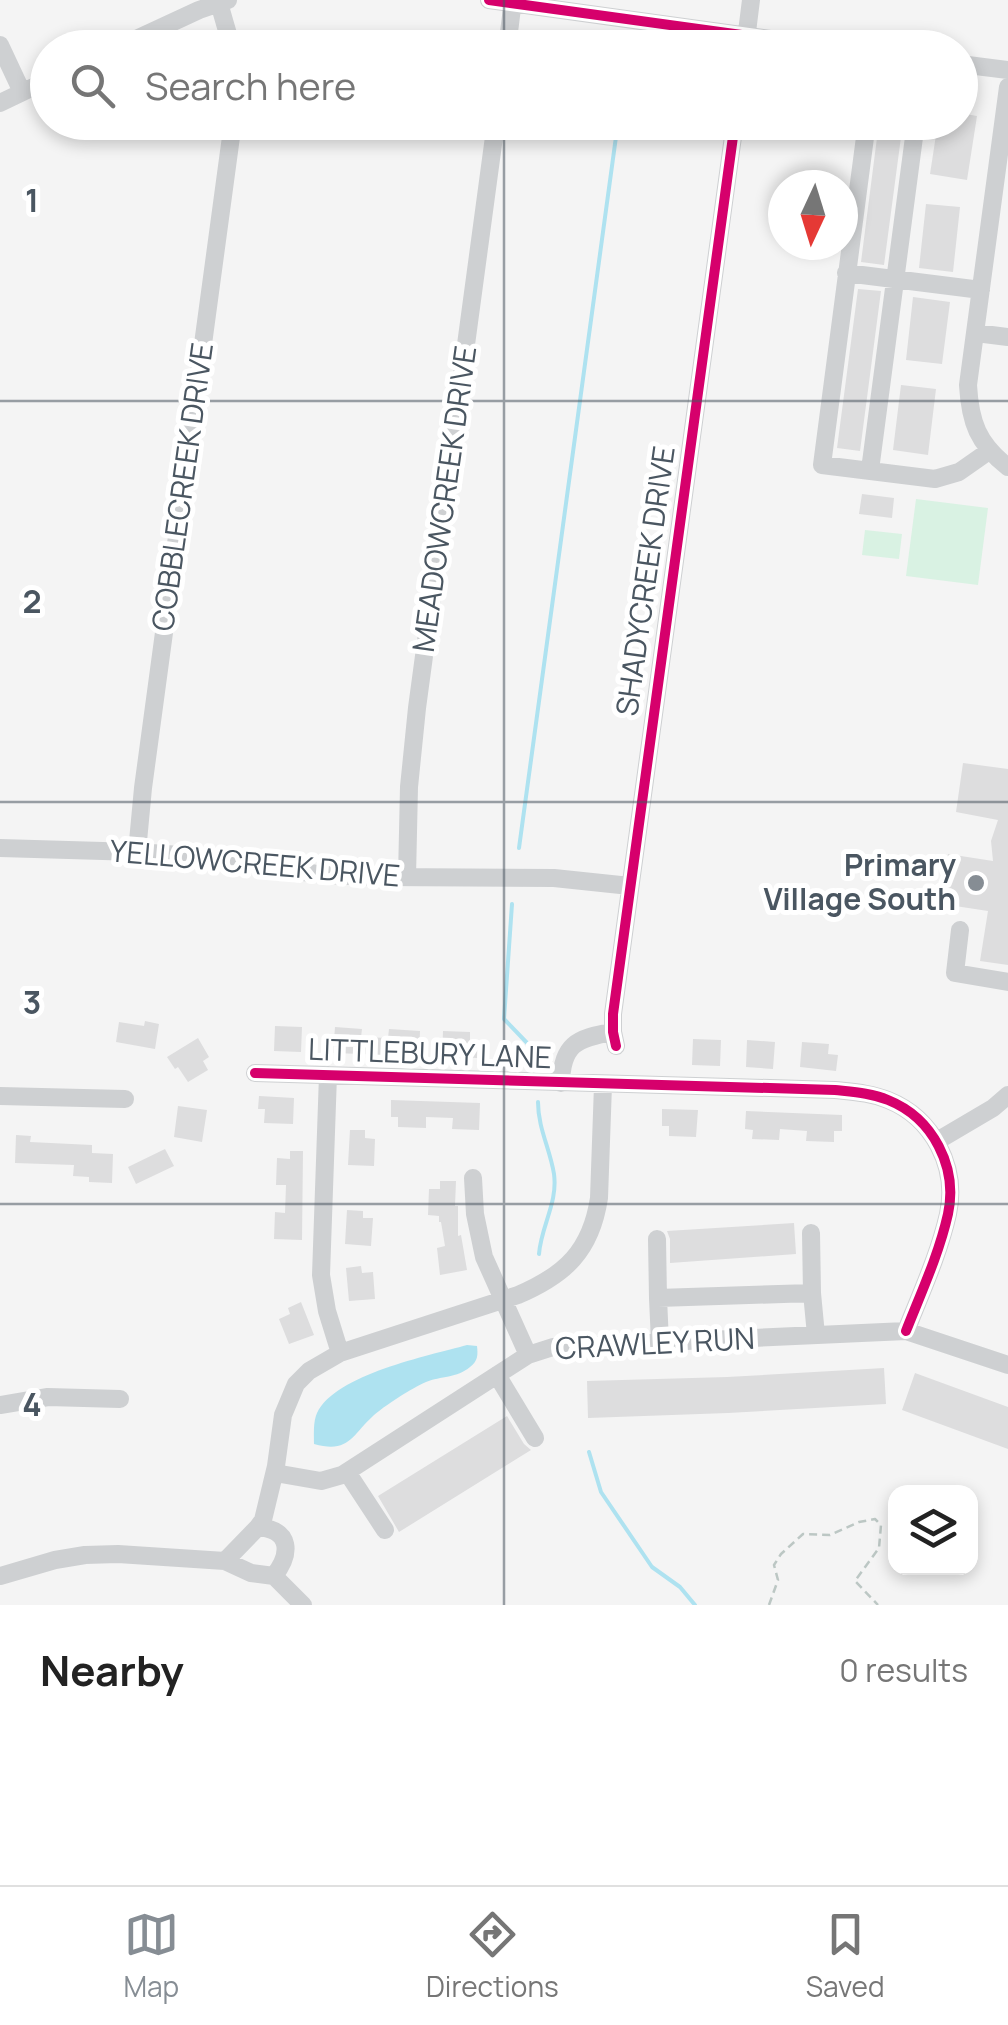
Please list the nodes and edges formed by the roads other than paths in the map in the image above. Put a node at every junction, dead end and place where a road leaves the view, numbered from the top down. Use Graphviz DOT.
graph roads {
  1 [pos="489,0"];
  2 [pos="752,0"];
  3 [pos="223,2"];
  4 [pos="513,2"];
  5 [pos="158,30"];
  6 [pos="228,30"];
  7 [pos="509,30"];
  8 [pos="680,30"];
  9 [pos="748,30"];
  10 [pos="0,45"];
  11 [pos="978,66"];
  12 [pos="1008,70"];
  13 [pos="1008,87"];
  14 [pos="30,88"];
  15 [pos="22,92"];
  16 [pos="0,104"];
  17 [pos="231,140"];
  18 [pos="494,140"];
  19 [pos="733,140"];
  20 [pos="864,140"];
  21 [pos="914,140"];
  22 [pos="1002,183"];
  23 [pos="846,273"];
  24 [pos="896,280"];
  25 [pos="981,290"];
  26 [pos="976,333"];
  27 [pos="1008,337"];
  28 [pos="989,451"];
  29 [pos="1008,467"];
  30 [pos="870,470"];
  31 [pos="0,848"];
  32 [pos="137,852"];
  33 [pos="406,877"];
  34 [pos="630,886"];
  35 [pos="960,930"];
  36 [pos="1008,982"];
  37 [pos="255,1073"];
  38 [pos="328,1076"];
  39 [pos="560,1083"];
  40 [pos="602,1084"];
  41 [pos="0,1096"];
  42 [pos="1008,1096"];
  43 [pos="125,1100"];
  44 [pos="937,1141"];
  45 [pos="473,1178"];
  46 [pos="811,1233"];
  47 [pos="657,1239"];
  48 [pos="812,1293"];
  49 [pos="658,1298"];
  50 [pos="504,1300"];
  51 [pos="906,1331"];
  52 [pos="816,1335"];
  53 [pos="660,1342"];
  54 [pos="340,1353"];
  55 [pos="528,1355"];
  56 [pos="1008,1366"];
  57 [pos="497,1375"];
  58 [pos="120,1399"];
  59 [pos="0,1405"];
  60 [pos="535,1438"];
  61 [pos="347,1472"];
  62 [pos="275,1473"];
  63 [pos="258,1527"];
  64 [pos="386,1530"];
  65 [pos="225,1561"];
  66 [pos="0,1576"];
  67 [pos="274,1576"];
  68 [pos="303,1605"];
  1 -- 4 [label="street"];
  2 -- 9 [label="street"];
  3 -- 5 [label="street"];
  3 -- 6 [label="street"];
  4 -- 7 [label="street"];
  4 -- 8 [label="street"];
  10 -- 15 [label="street"];
  11 -- 12 [label="street"];
  13 -- 22 [label="street"];
  14 -- 15 [label="street"];
  15 -- 16 [label="street"];
  17 -- 32 [label="street, COBBLECREEK DRIVE"];
  18 -- 33 [label="street, MEADOWCREEK DRIVE"];
  19 -- 34 [label="street, SHADYCREEK DRIVE"];
  20 -- 23 [label="street"];
  21 -- 24 [label="street"];
  22 -- 25 [label="street"];
  23 -- 24 [label="street"];
  23 -- 30 [label="street"];
  24 -- 25 [label="street"];
  24 -- 30 [label="street"];
  25 -- 26 [label="street"];
  26 -- 27 [label="street"];
  26 -- 28 [label="street"];
  28 -- 29 [label="street"];
  28 -- 30 [label="street"];
  31 -- 32 [label="street, YELLOWCREEK DRIVE"];
  32 -- 33 [label="street, YELLOWCREEK DRIVE"];
  33 -- 34 [label="street, YELLOWCREEK DRIVE"];
  34 -- 39 [label="street, SHADYCREEK DRIVE"];
  35 -- 36 [label="street"];
  37 -- 38 [label="street, LITTLEBURY LANE"];
  38 -- 39 [label="street, LITTLEBURY LANE"];
  38 -- 54 [label="street"];
  39 -- 40 [label="street, LITTLEBURY LANE"];
  40 -- 44 [label="street, LITTLEBURY LANE"];
  40 -- 50 [label="street"];
  41 -- 43 [label="street"];
  42 -- 44 [label="street"];
  44 -- 51 [label="street"];
  45 -- 50 [label="street"];
  46 -- 48 [label="street"];
  47 -- 49 [label="street"];
  48 -- 49 [label="street"];
  48 -- 52 [label="street"];
  49 -- 53 [label="street"];
  50 -- 54 [label="street"];
  50 -- 55 [label="street"];
  51 -- 52 [label="street, CRAWLEY RUN"];
  51 -- 56 [label="street, CRAWLEY RUN"];
  52 -- 53 [label="street, CRAWLEY RUN"];
  53 -- 55 [label="street, CRAWLEY RUN"];
  54 -- 62 [label="street"];
  55 -- 57 [label="street, CRAWLEY RUN"];
  57 -- 60 [label="street"];
  57 -- 61 [label="street, CRAWLEY RUN"];
  58 -- 59 [label="street"];
  61 -- 62 [label="street, CRAWLEY RUN"];
  61 -- 64 [label="street"];
  62 -- 63 [label="street"];
  63 -- 65 [label="street"];
  63 -- 67 [label="street"];
  65 -- 66 [label="street"];
  65 -- 67 [label="street"];
  67 -- 68 [label="street"];
}
